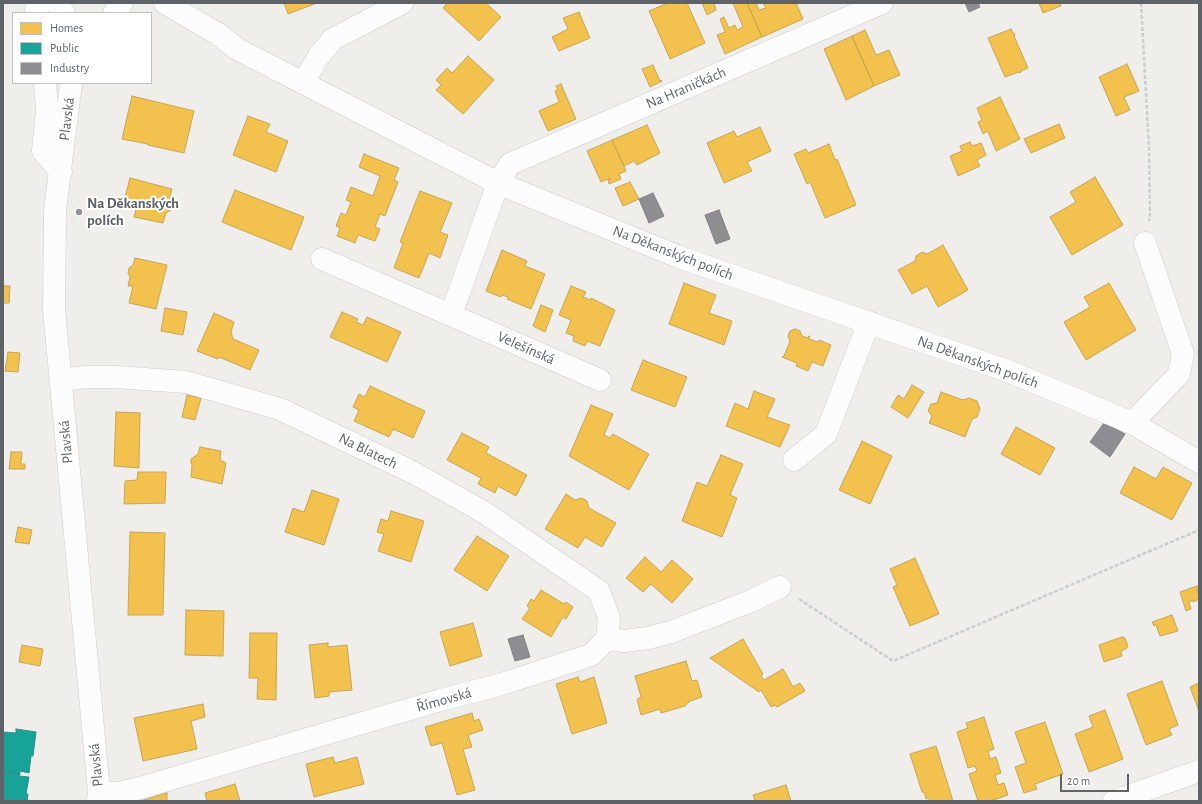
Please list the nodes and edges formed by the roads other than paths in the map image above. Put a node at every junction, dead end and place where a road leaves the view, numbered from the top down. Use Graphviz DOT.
graph roads {
  1 [pos="40,3"];
  2 [pos="56,3"];
  3 [pos="122,3"];
  4 [pos="165,3"];
  5 [pos="402,3"];
  6 [pos="882,3"];
  7 [pos="37,12"];
  8 [pos="63,12"];
  9 [pos="115,12"];
  10 [pos="303,83"];
  11 [pos="45,84"];
  12 [pos="71,84"];
  13 [pos="60,172"];
  14 [pos="498,183"];
  15 [pos="1145,243"];
  16 [pos="322,258"];
  17 [pos="451,315"];
  18 [pos="868,322"];
  19 [pos="61,380"];
  20 [pos="600,380"];
  21 [pos="1132,423"];
  22 [pos="794,460"];
  23 [pos="1199,462"];
  24 [pos="780,587"];
  25 [pos="607,639"];
  26 [pos="1199,771"];
  27 [pos="98,796"];
  28 [pos="1114,801"];
  1 -- 7 [label="street"];
  2 -- 8 [label="street"];
  3 -- 9 [label="street"];
  4 -- 10 [label="street, Na Děkanských polích"];
  5 -- 10 [label="street"];
  6 -- 14 [label="street, Na Hraničkách"];
  10 -- 14 [label="street, Na Děkanských polích"];
  11 -- 13 [label="street"];
  12 -- 13 [label="street, Plavská"];
  13 -- 19 [label="street, Plavská"];
  14 -- 17 [label="street"];
  14 -- 18 [label="street, Na Děkanských polích"];
  15 -- 21 [label="street"];
  16 -- 17 [label="street, Velešínská"];
  17 -- 20 [label="street, Velešínská"];
  18 -- 21 [label="street, Na Děkanských polích"];
  18 -- 22 [label="street"];
  19 -- 25 [label="street, Na Blatech"];
  19 -- 27 [label="street, Plavská"];
  21 -- 23 [label="street, Na Děkanských polích"];
  24 -- 25 [label="street"];
  25 -- 27 [label="street, Římovská"];
  26 -- 28 [label="street"];
}
